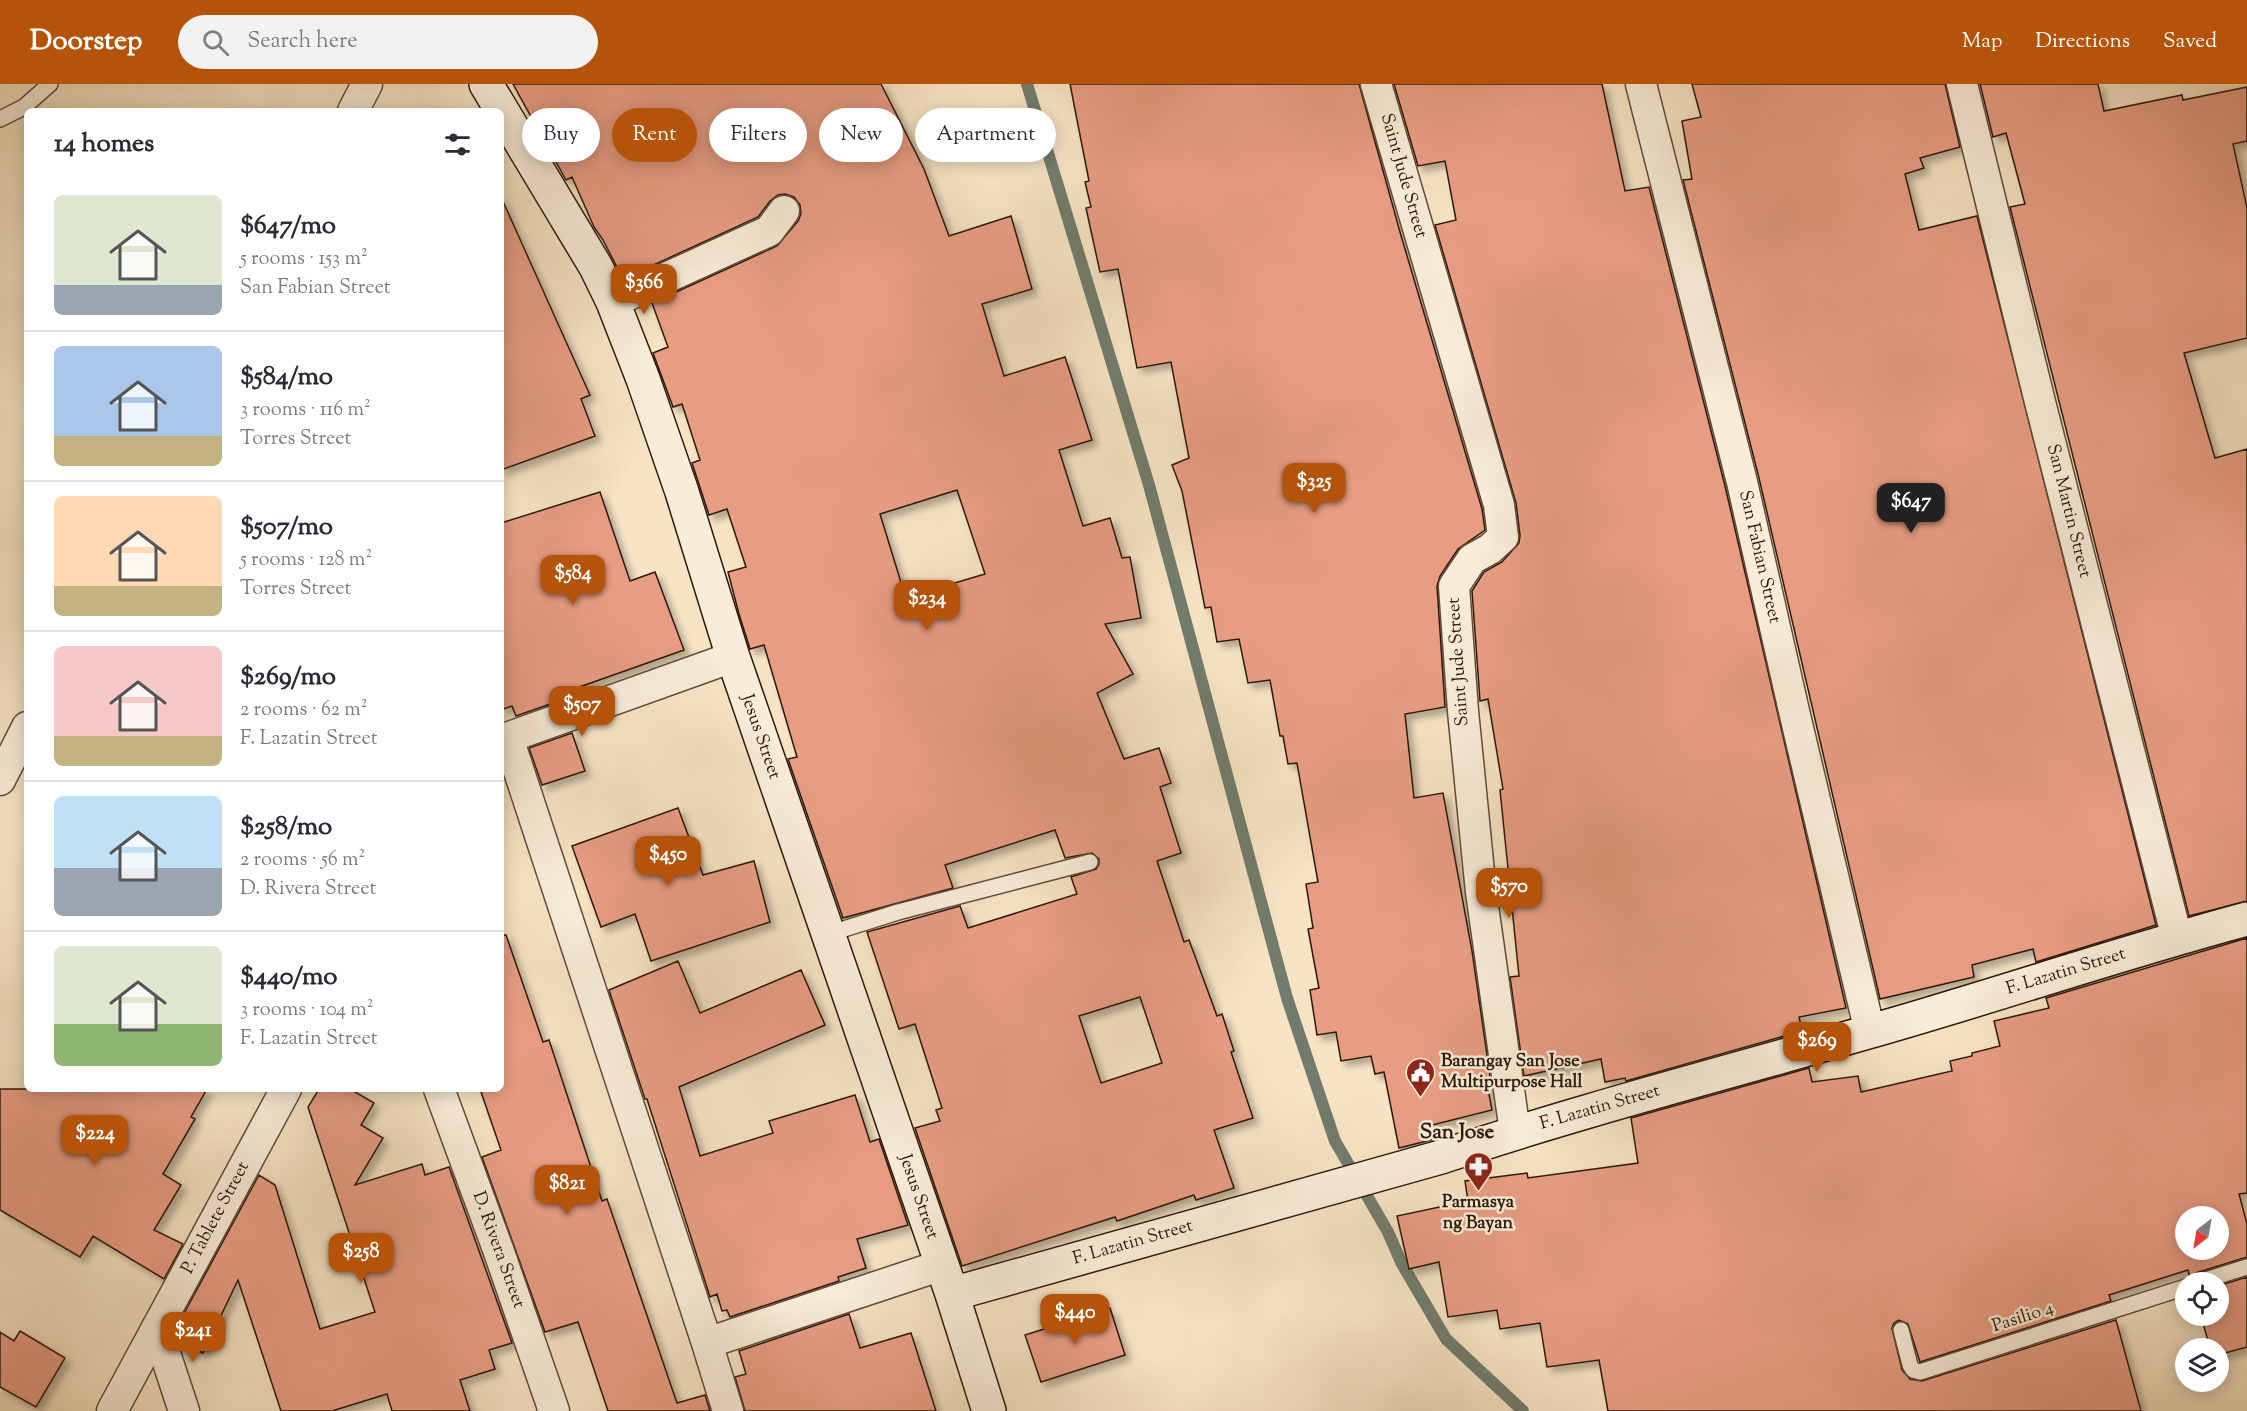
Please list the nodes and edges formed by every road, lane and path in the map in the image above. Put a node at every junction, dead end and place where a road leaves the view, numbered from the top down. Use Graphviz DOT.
graph roads {
  1 [pos="50,84"];
  2 [pos="367,84"];
  3 [pos="1376,84"];
  4 [pos="1641,84"];
  5 [pos="1962,84"];
  6 [pos="492,87"];
  7 [pos="355,108"];
  8 [pos="0,119"];
  9 [pos="784,211"];
  10 [pos="613,302"];
  11 [pos="733,657"];
  12 [pos="24,733"];
  13 [pos="505,739"];
  14 [pos="0,780"];
  15 [pos="1090,862"];
  16 [pos="2247,919"];
  17 [pos="828,934"];
  18 [pos="2177,938"];
  19 [pos="1870,1032"];
  20 [pos="284,1092"];
  21 [pos="440,1092"];
  22 [pos="1515,1132"];
  23 [pos="2247,1267"];
  24 [pos="2229,1273"];
  25 [pos="947,1280"];
  26 [pos="2175,1291"];
  27 [pos="157,1329"];
  28 [pos="1901,1330"];
  29 [pos="707,1343"];
  30 [pos="112,1411"];
  31 [pos="184,1411"];
  32 [pos="554,1411"];
  33 [pos="728,1411"];
  34 [pos="989,1411"];
  1 -- 8 [label="lane"];
  2 -- 7 [label="street"];
  3 -- 22 [label="street, Saint Jude Street"];
  4 -- 19 [label="street, San Fabian Street"];
  5 -- 18 [label="street, San Martin Street"];
  6 -- 10 [label="street, Jesus Street"];
  9 -- 10 [label="street"];
  10 -- 11 [label="street, Jesus Street"];
  11 -- 13 [label="street"];
  11 -- 17 [label="street, Jesus Street"];
  12 -- 14 [label="street"];
  13 -- 29 [label="street"];
  15 -- 17 [label="lane"];
  16 -- 18 [label="street, F. Lazatin Street"];
  17 -- 25 [label="street, Jesus Street"];
  18 -- 19 [label="street, F. Lazatin Street"];
  19 -- 22 [label="street, F. Lazatin Street"];
  20 -- 27 [label="street, P. Tablete Street"];
  21 -- 32 [label="street, D. Rivera Street"];
  22 -- 25 [label="street, F. Lazatin Street"];
  23 -- 24 [label="lane"];
  25 -- 29 [label="street"];
  25 -- 34 [label="street, Jesus Street"];
  26 -- 28 [label="lane, Pasilio 4"];
  27 -- 30 [label="street, P. Tablete Street"];
  27 -- 31 [label="street"];
  29 -- 33 [label="street"];
}
